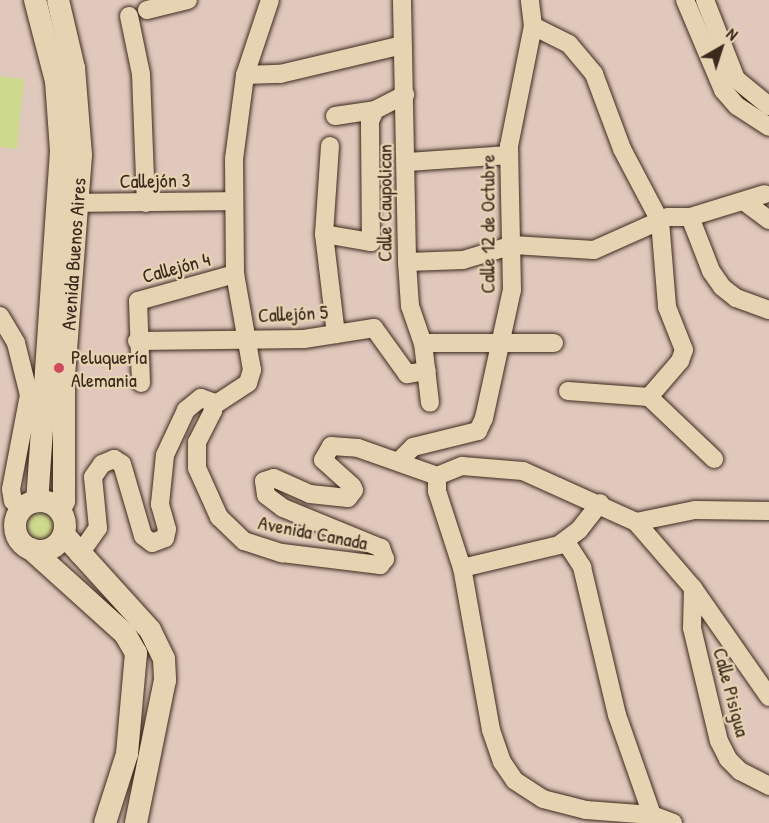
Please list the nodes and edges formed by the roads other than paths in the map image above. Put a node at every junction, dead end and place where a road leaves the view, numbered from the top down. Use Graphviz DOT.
graph roads {
  1 [pos="35,0"];
  2 [pos="58,0"];
  3 [pos="270,0"];
  4 [pos="402,0"];
  5 [pos="530,0"];
  6 [pos="685,0"];
  7 [pos="705,0"];
  8 [pos="178,1"];
  9 [pos="147,10"];
  10 [pos="129,16"];
  11 [pos="533,26"];
  12 [pos="403,45"];
  13 [pos="245,75"];
  14 [pos="405,95"];
  15 [pos="769,106"];
  16 [pos="375,110"];
  17 [pos="335,116"];
  18 [pos="769,127"];
  19 [pos="330,146"];
  20 [pos="509,155"];
  21 [pos="408,162"];
  22 [pos="765,194"];
  23 [pos="234,201"];
  24 [pos="745,202"];
  25 [pos="76,203"];
  26 [pos="146,203"];
  27 [pos="690,217"];
  28 [pos="769,220"];
  29 [pos="660,221"];
  30 [pos="324,234"];
  31 [pos="513,245"];
  32 [pos="406,262"];
  33 [pos="235,274"];
  34 [pos="769,310"];
  35 [pos="0,316"];
  36 [pos="336,334"];
  37 [pos="249,338"];
  38 [pos="137,341"];
  39 [pos="502,341"];
  40 [pos="423,343"];
  41 [pos="554,343"];
  42 [pos="427,371"];
  43 [pos="141,383"];
  44 [pos="568,391"];
  45 [pos="649,397"];
  46 [pos="430,403"];
  47 [pos="213,406"];
  48 [pos="714,459"];
  49 [pos="399,461"];
  50 [pos="437,476"];
  51 [pos="600,502"];
  52 [pos="30,505"];
  53 [pos="60,510"];
  54 [pos="769,511"];
  55 [pos="636,522"];
  56 [pos="64,535"];
  57 [pos="566,542"];
  58 [pos="31,549"];
  59 [pos="79,555"];
  60 [pos="462,568"];
  61 [pos="693,588"];
  62 [pos="769,697"];
  63 [pos="769,786"];
  64 [pos="652,816"];
  65 [pos="105,823"];
  66 [pos="136,823"];
  67 [pos="673,823"];
  1 -- 52 [label="main road, Avenida Buenos Aires"];
  2 -- 25 [label="main road, Avenida Buenos Aires"];
  3 -- 13 [label="street"];
  4 -- 12 [label="street, Calle Caupolican"];
  5 -- 11 [label="street, Calle 12 de Octubre"];
  6 -- 18 [label="street"];
  7 -- 15 [label="street"];
  8 -- 9 [label="street"];
  10 -- 26 [label="street"];
  11 -- 20 [label="street, Calle 12 de Octubre"];
  11 -- 29 [label="street"];
  12 -- 13 [label="street"];
  12 -- 14 [label="street, Calle Caupolican"];
  13 -- 23 [label="street"];
  14 -- 16 [label="street"];
  14 -- 21 [label="street, Calle Caupolican"];
  16 -- 17 [label="street"];
  16 -- 30 [label="street"];
  19 -- 30 [label="street"];
  20 -- 21 [label="street"];
  20 -- 31 [label="street, Calle 12 de Octubre"];
  21 -- 32 [label="street, Calle Caupolican"];
  22 -- 24 [label="street"];
  23 -- 26 [label="street, Callejón 3"];
  23 -- 33 [label="street"];
  24 -- 27 [label="street"];
  24 -- 28 [label="street"];
  25 -- 26 [label="street, Callejón 3"];
  25 -- 53 [label="main road, Avenida Buenos Aires"];
  27 -- 29 [label="street"];
  27 -- 34 [label="street"];
  29 -- 31 [label="street"];
  29 -- 45 [label="street"];
  30 -- 36 [label="street"];
  31 -- 32 [label="street"];
  31 -- 39 [label="street, Calle 12 de Octubre"];
  32 -- 40 [label="street, Calle Caupolican"];
  33 -- 37 [label="street"];
  33 -- 38 [label="street, Callejón 4"];
  35 -- 52 [label="street"];
  36 -- 37 [label="street, Callejón 5"];
  36 -- 42 [label="street, Callejón 5"];
  37 -- 38 [label="street, Callejón 5"];
  37 -- 47 [label="street"];
  38 -- 43 [label="street, Callejón 4"];
  39 -- 40 [label="street"];
  39 -- 41 [label="street"];
  39 -- 49 [label="street, Calle 12 de Octubre"];
  40 -- 42 [label="street, Calle Caupolican"];
  42 -- 46 [label="street, Calle Caupolican"];
  44 -- 45 [label="street"];
  45 -- 48 [label="street"];
  47 -- 49 [label="street, Avenida Canada"];
  47 -- 59 [label="street"];
  49 -- 50 [label="street, Avenida Canada"];
  50 -- 51 [label="street"];
  50 -- 60 [label="street"];
  51 -- 55 [label="street"];
  51 -- 57 [label="street"];
  52 -- 53 [label="main road"];
  52 -- 58 [label="main road"];
  53 -- 56 [label="main road"];
  54 -- 55 [label="street"];
  55 -- 61 [label="street"];
  56 -- 58 [label="main road"];
  56 -- 59 [label="main road"];
  57 -- 60 [label="street"];
  57 -- 64 [label="street"];
  58 -- 65 [label="main road"];
  59 -- 66 [label="main road"];
  60 -- 64 [label="street"];
  61 -- 62 [label="street"];
  61 -- 63 [label="street, Calle Pisigua"];
  64 -- 67 [label="street"];
}
